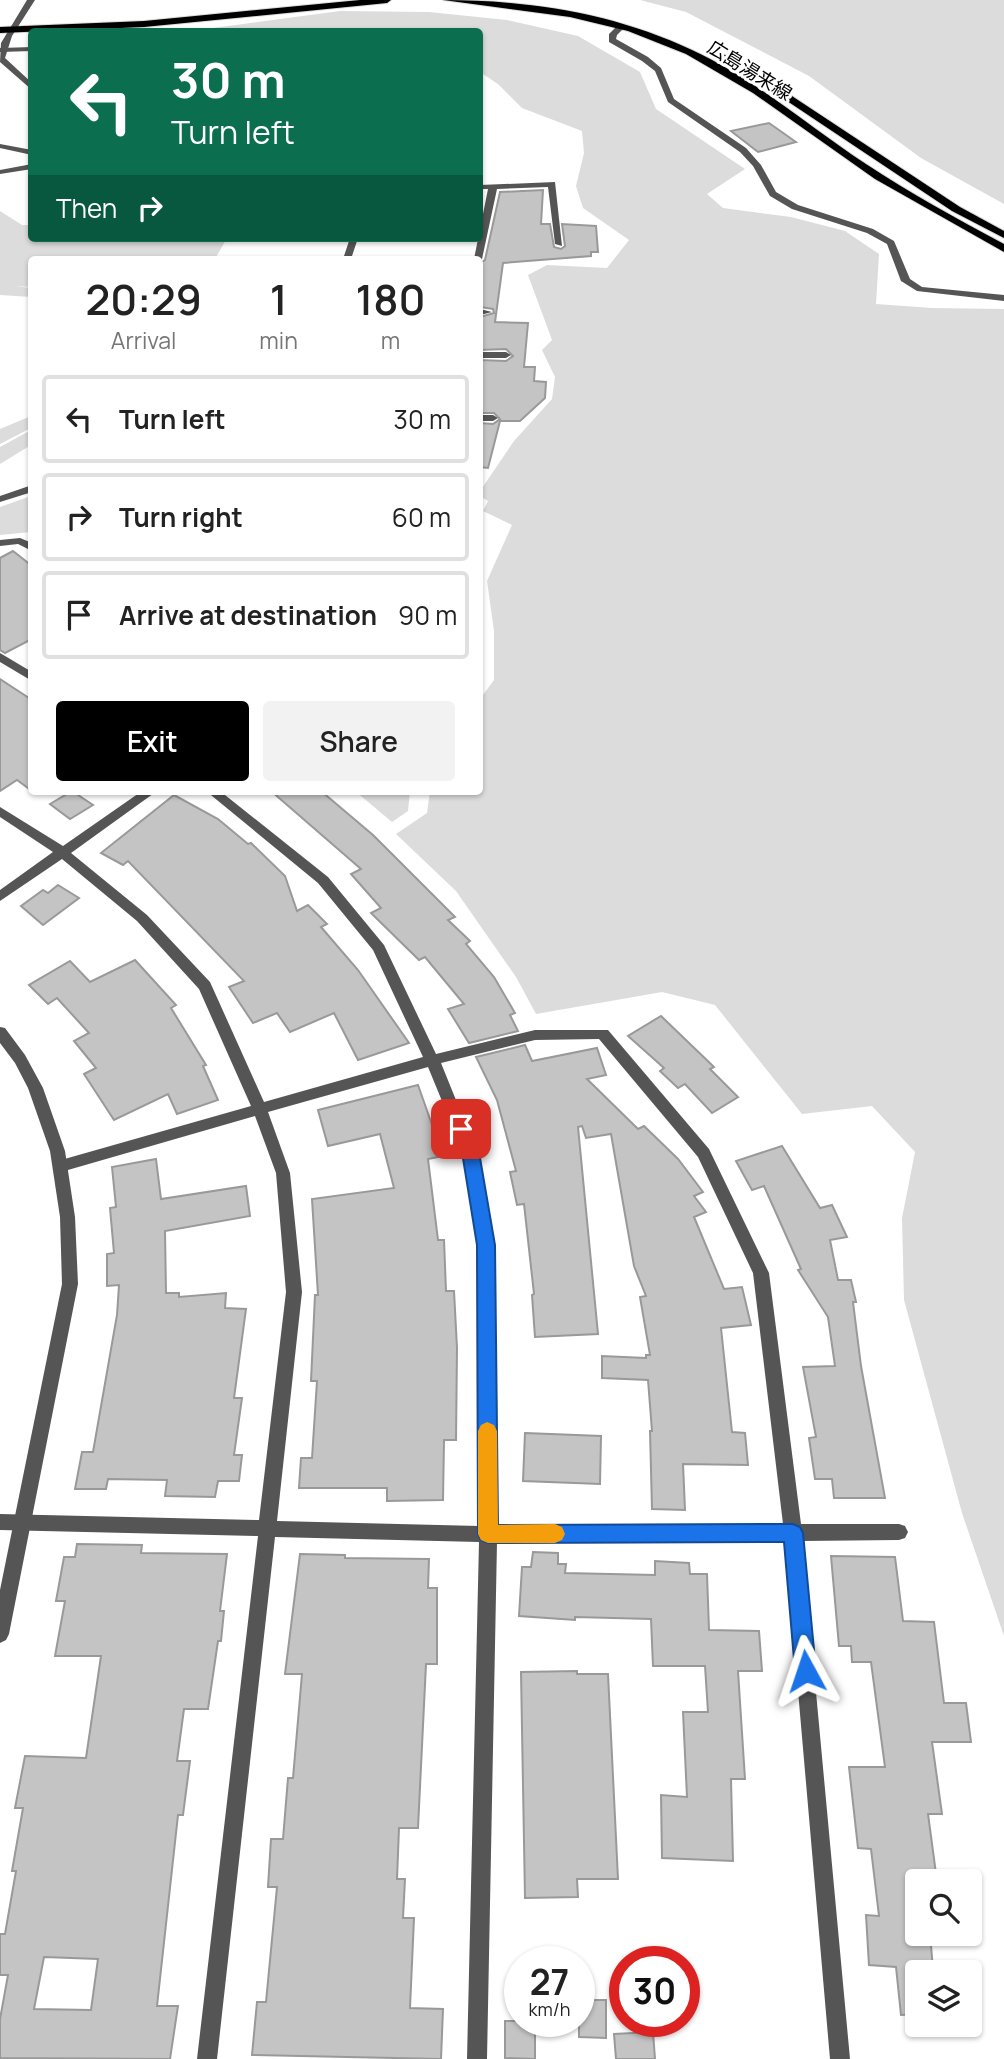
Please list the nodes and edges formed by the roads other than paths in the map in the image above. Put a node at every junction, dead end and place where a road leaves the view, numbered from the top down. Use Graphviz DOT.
graph roads {
  1 [pos="31,0"];
  2 [pos="297,0"];
  3 [pos="387,0"];
  4 [pos="447,0"];
  5 [pos="538,0"];
  6 [pos="0,20"];
  7 [pos="19,20"];
  8 [pos="621,27"];
  9 [pos="51,28"];
  10 [pos="28,29"];
  11 [pos="5,30"];
  12 [pos="28,49"];
  13 [pos="1,50"];
  14 [pos="28,84"];
  15 [pos="0,146"];
  16 [pos="28,152"];
  17 [pos="28,167"];
  18 [pos="0,172"];
  19 [pos="483,187"];
  20 [pos="493,187"];
  21 [pos="483,235"];
  22 [pos="1004,235"];
  23 [pos="559,244"];
  24 [pos="1004,249"];
  25 [pos="1004,298"];
  26 [pos="483,355"];
  27 [pos="506,355"];
  28 [pos="483,418"];
  29 [pos="493,418"];
  30 [pos="28,489"];
  31 [pos="0,499"];
  32 [pos="0,543"];
  33 [pos="28,546"];
  34 [pos="0,657"];
  35 [pos="28,674"];
  36 [pos="145,795"];
  37 [pos="217,795"];
  38 [pos="0,811"];
  39 [pos="62,852"];
  40 [pos="0,896"];
  41 [pos="0,1032"];
  42 [pos="432,1060"];
  43 [pos="260,1109"];
  44 [pos="61,1166"];
  45 [pos="23,1521"];
  46 [pos="0,1522"];
  47 [pos="267,1530"];
  48 [pos="899,1532"];
  49 [pos="793,1533"];
  50 [pos="488,1534"];
  51 [pos="0,1634"];
  52 [pos="207,2059"];
  53 [pos="477,2059"];
  54 [pos="840,2059"];
  1 -- 7 [label="street"];
  2 -- 7 [label="main road"];
  3 -- 9 [label="main road"];
  4 -- 8 [label="main road, 広島湯来線"];
  5 -- 22 [label="main road, 広島湯来線"];
  6 -- 7 [label="main road"];
  7 -- 11 [label="street"];
  8 -- 24 [label="main road, 広島湯来線"];
  8 -- 25 [label="street"];
  10 -- 11 [label="main road"];
  11 -- 13 [label="street"];
  12 -- 13 [label="street"];
  13 -- 14 [label="street"];
  15 -- 16 [label="street"];
  17 -- 18 [label="street"];
  19 -- 20 [label="street"];
  20 -- 21 [label="street"];
  20 -- 23 [label="street"];
  26 -- 27 [label="street"];
  28 -- 29 [label="street"];
  30 -- 31 [label="street"];
  32 -- 33 [label="street"];
  34 -- 35 [label="street"];
  36 -- 39 [label="street"];
  37 -- 42 [label="street"];
  38 -- 39 [label="street"];
  39 -- 40 [label="street"];
  39 -- 43 [label="street"];
  41 -- 44 [label="street"];
  42 -- 43 [label="street"];
  42 -- 49 [label="street"];
  42 -- 50 [label="street"];
  43 -- 44 [label="street"];
  43 -- 47 [label="street"];
  44 -- 45 [label="street"];
  45 -- 46 [label="street"];
  45 -- 47 [label="street"];
  45 -- 51 [label="street"];
  47 -- 50 [label="street"];
  47 -- 52 [label="street"];
  48 -- 49 [label="street"];
  49 -- 50 [label="street"];
  49 -- 54 [label="street"];
  50 -- 53 [label="street"];
}
